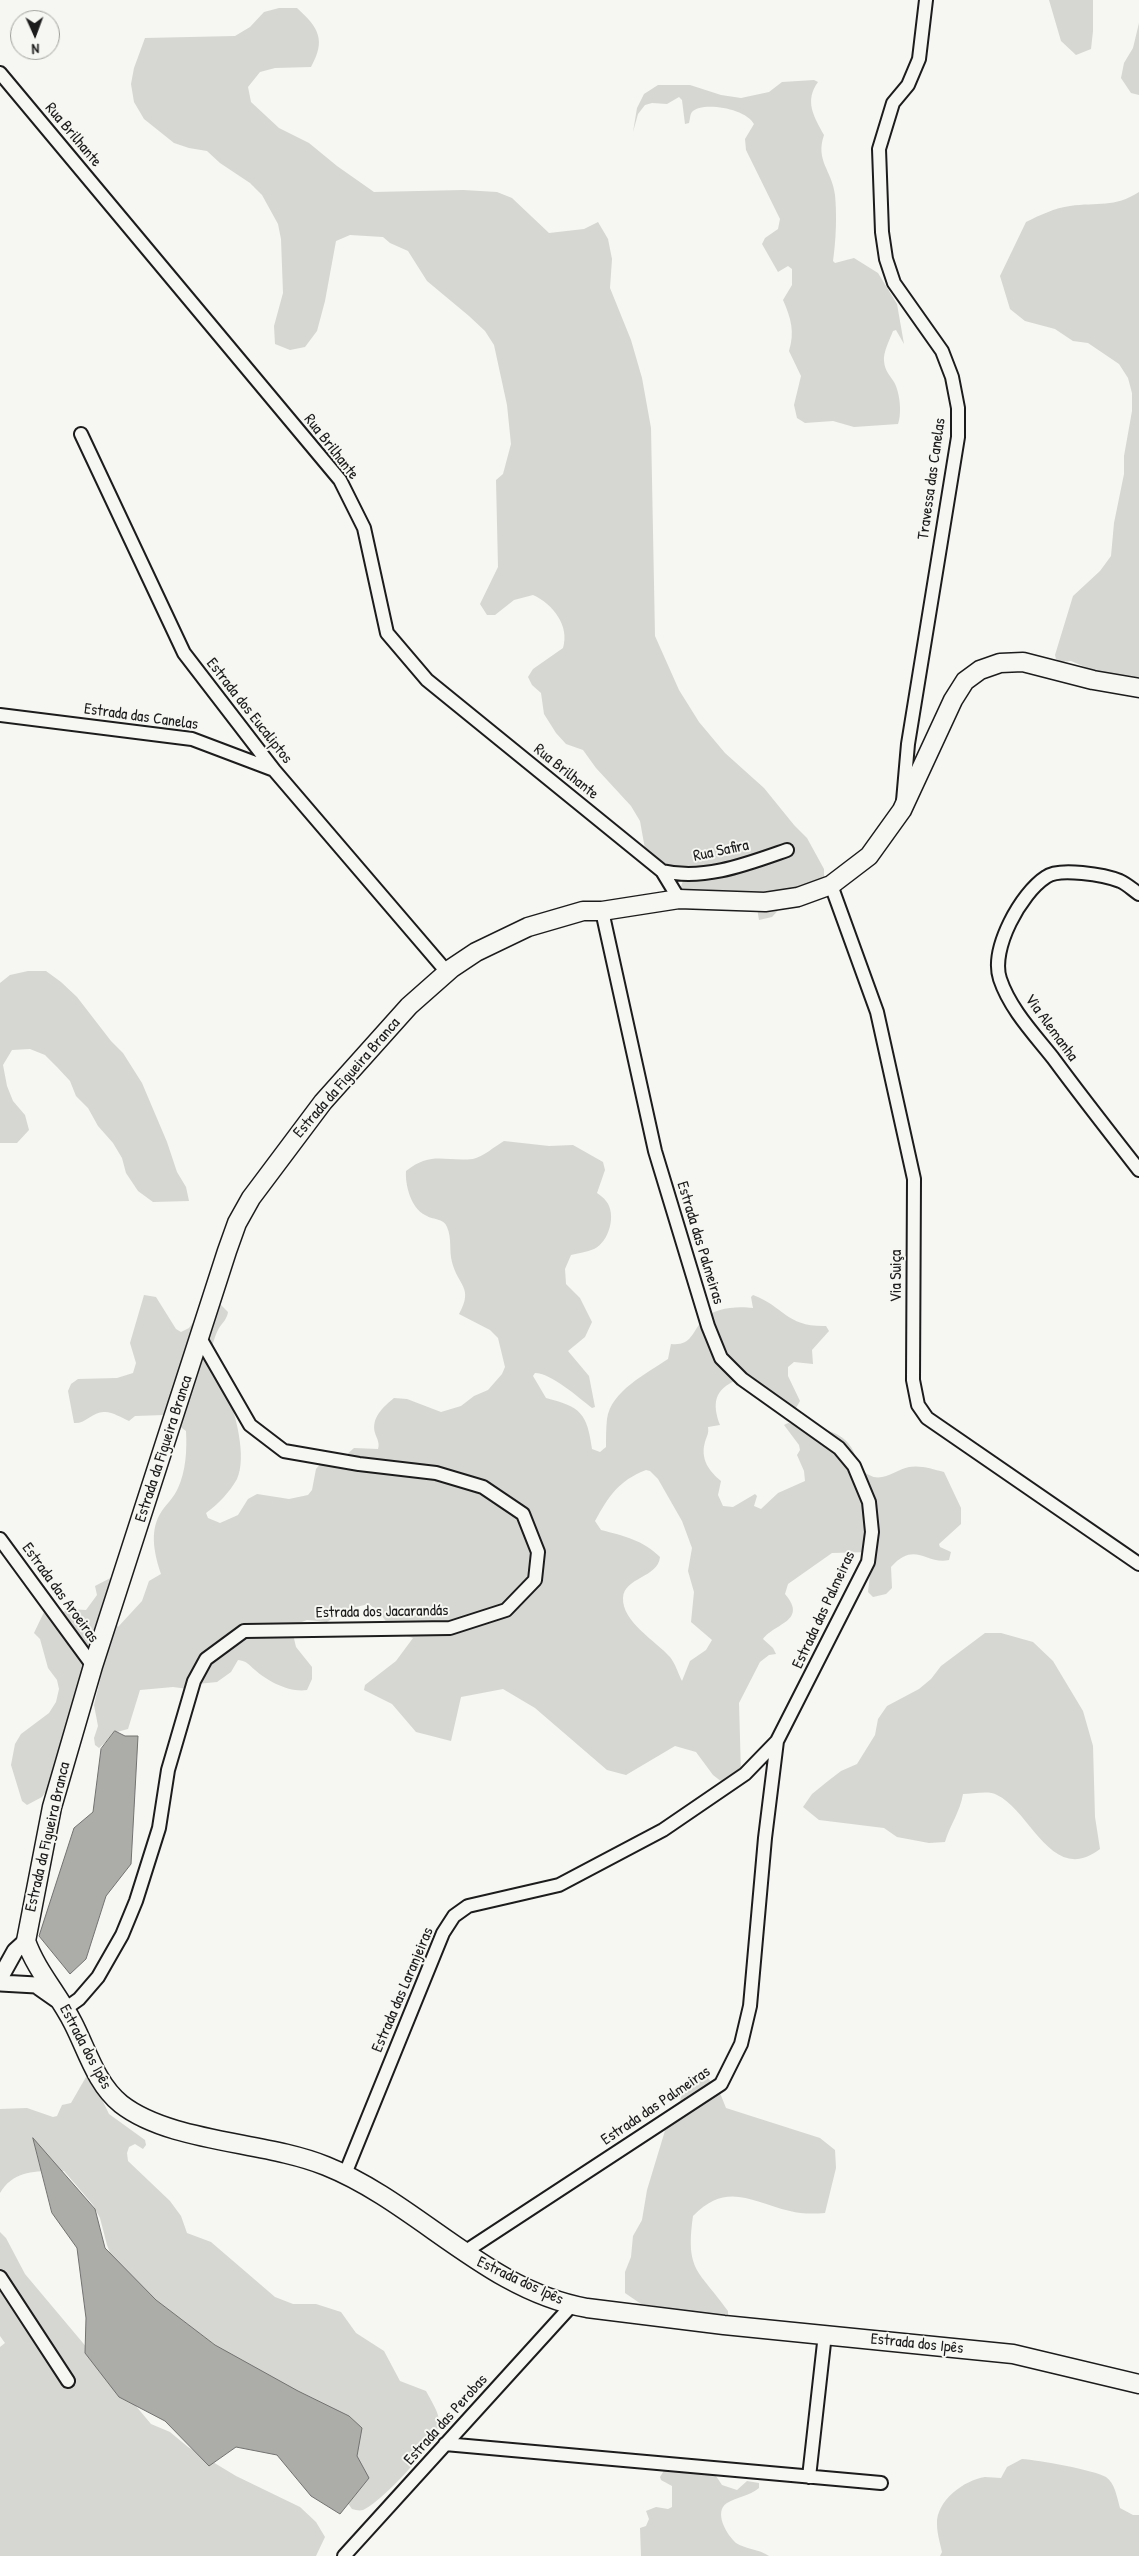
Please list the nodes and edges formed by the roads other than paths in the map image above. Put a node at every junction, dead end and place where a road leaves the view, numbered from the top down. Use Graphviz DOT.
graph roads {
  1 [pos="926,0"];
  2 [pos="0,73"];
  3 [pos="81,434"];
  4 [pos="1139,688"];
  5 [pos="0,715"];
  6 [pos="274,770"];
  7 [pos="902,810"];
  8 [pos="787,850"];
  9 [pos="662,871"];
  10 [pos="831,885"];
  11 [pos="1139,894"];
  12 [pos="678,899"];
  13 [pos="602,911"];
  14 [pos="447,972"];
  15 [pos="1139,1170"];
  16 [pos="200,1338"];
  17 [pos="0,1539"];
  18 [pos="1139,1564"];
  19 [pos="94,1666"];
  20 [pos="778,1741"];
  21 [pos="26,1941"];
  22 [pos="0,1978"];
  23 [pos="0,1983"];
  24 [pos="63,2006"];
  25 [pos="345,2174"];
  26 [pos="464,2253"];
  27 [pos="0,2277"];
  28 [pos="572,2305"];
  29 [pos="825,2334"];
  30 [pos="68,2381"];
  31 [pos="1139,2384"];
  32 [pos="445,2444"];
  33 [pos="809,2477"];
  34 [pos="881,2483"];
  35 [pos="344,2556"];
  1 -- 7 [label="street, Travessa das Canelas"];
  2 -- 9 [label="street, Rua Brilhante"];
  3 -- 6 [label="street, Estrada dos Eucaliptos"];
  4 -- 7 [label="main road, Estrada da Figueira Branca"];
  5 -- 6 [label="street, Estrada das Canelas"];
  6 -- 14 [label="street, Estrada dos Eucaliptos"];
  7 -- 10 [label="main road, Estrada da Figueira Branca"];
  8 -- 9 [label="street, Rua Safira"];
  9 -- 12 [label="street, Rua Brilhante"];
  10 -- 12 [label="main road, Estrada da Figueira Branca"];
  10 -- 18 [label="street, Via Suiça"];
  11 -- 15 [label="street, Via Alemanha"];
  12 -- 13 [label="main road, Estrada da Figueira Branca"];
  13 -- 14 [label="main road, Estrada da Figueira Branca"];
  13 -- 20 [label="street, Estrada das Palmeiras"];
  14 -- 16 [label="main road, Estrada da Figueira Branca"];
  16 -- 19 [label="main road, Estrada da Figueira Branca"];
  16 -- 24 [label="street, Estrada dos Jacarandás"];
  17 -- 19 [label="street, Estrada das Aroeiras"];
  19 -- 21 [label="main road, Estrada da Figueira Branca"];
  20 -- 25 [label="street, Estrada das Laranjeiras"];
  20 -- 26 [label="street, Estrada das Palmeiras"];
  21 -- 22 [label="street, Estrada da Figueira Branca"];
  21 -- 24 [label="main road, Estrada dos Ipês"];
  23 -- 24 [label="street"];
  24 -- 25 [label="main road, Estrada dos Ipês"];
  25 -- 26 [label="main road, Estrada dos Ipês"];
  26 -- 28 [label="main road, Estrada dos Ipês"];
  27 -- 30 [label="street"];
  28 -- 29 [label="main road, Estrada dos Ipês"];
  28 -- 32 [label="street, Estrada das Perobas"];
  29 -- 31 [label="main road, Estrada dos Ipês"];
  29 -- 33 [label="street"];
  32 -- 33 [label="street"];
  32 -- 35 [label="street, Estrada das Perobas"];
  33 -- 34 [label="street"];
}
